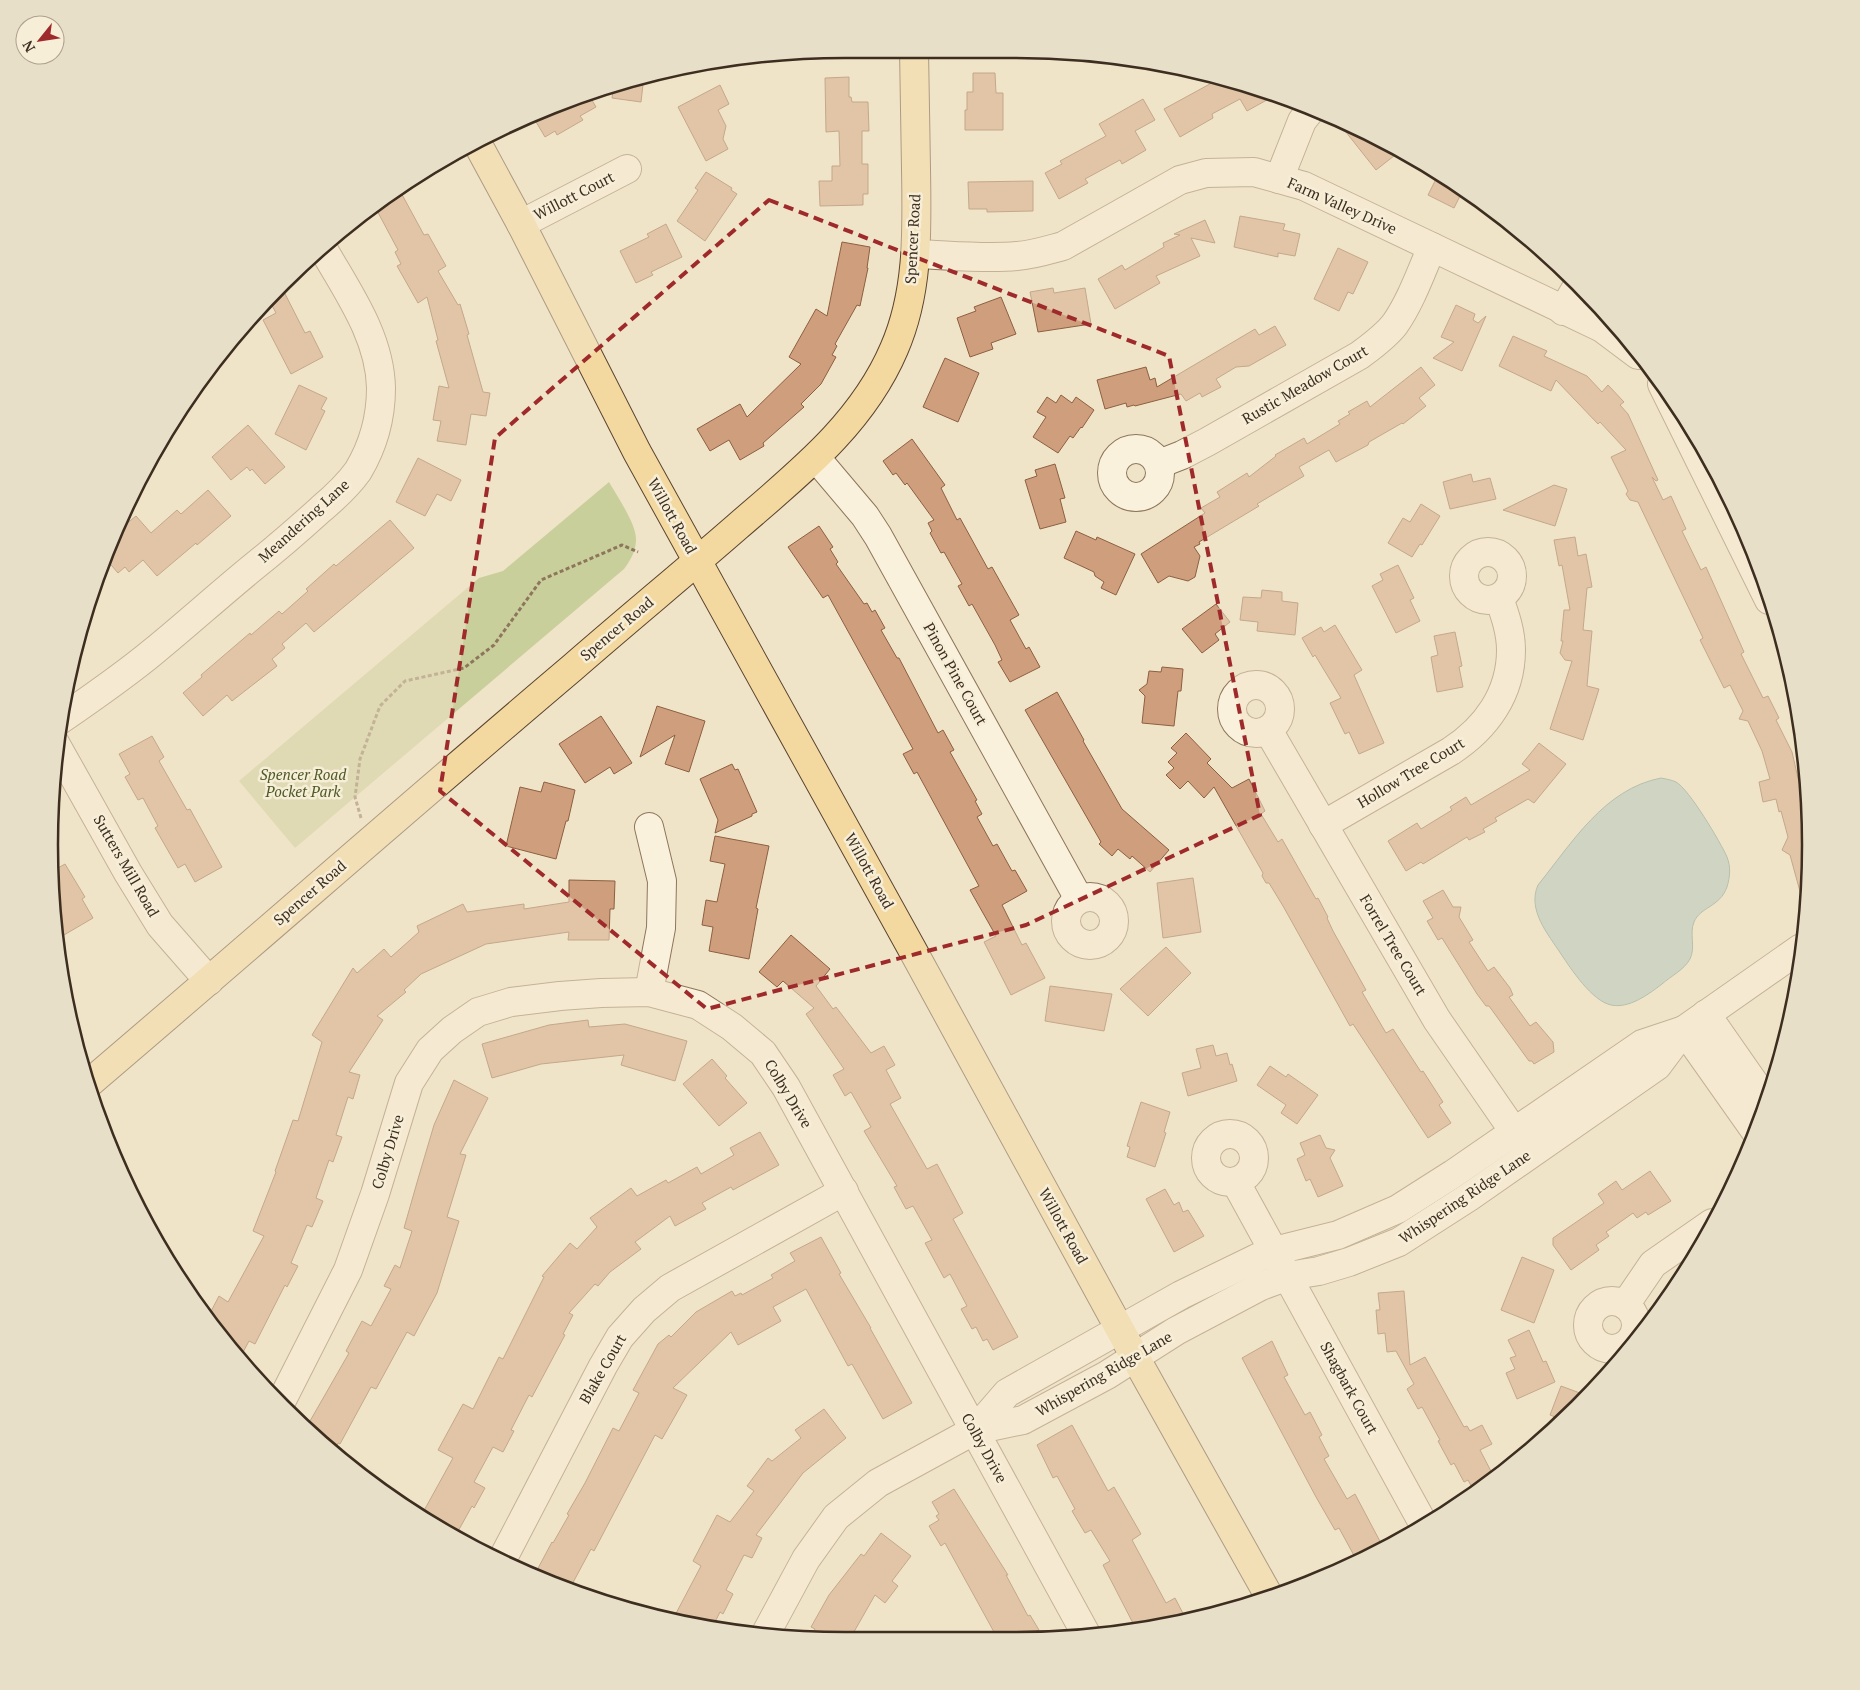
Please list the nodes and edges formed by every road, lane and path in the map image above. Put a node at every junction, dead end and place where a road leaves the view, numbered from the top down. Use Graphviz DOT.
graph roads {
  1 [pos="914,58"];
  2 [pos="1308,114"];
  3 [pos="480,148"];
  4 [pos="627,169"];
  5 [pos="1279,179"];
  6 [pos="521,224"];
  7 [pos="1432,247"];
  8 [pos="326,253"];
  9 [pos="916,254"];
  10 [pos="1575,291"];
  11 [pos="1563,311"];
  12 [pos="1621,342"];
  13 [pos="816,458"];
  14 [pos="1159,464"];
  15 [pos="1715,485"];
  16 [pos="1745,548"];
  17 [pos="638,552"];
  18 [pos="697,562"];
  19 [pos="1499,598"];
  20 [pos="69,714"];
  21 [pos="1268,730"];
  22 [pos="63,754"];
  23 [pos="1323,825"];
  24 [pos="649,827"];
  25 [pos="368,842"];
  26 [pos="1079,899"];
  27 [pos="1795,952"];
  28 [pos="209,980"];
  29 [pos="649,992"];
  30 [pos="1706,1014"];
  31 [pos="1684,1030"];
  32 [pos="93,1080"];
  33 [pos="1762,1094"];
  34 [pos="1751,1125"];
  35 [pos="1514,1131"];
  36 [pos="1529,1154"];
  37 [pos="1237,1182"];
  38 [pos="844,1190"];
  39 [pos="1702,1230"];
  40 [pos="1274,1251"];
  41 [pos="1288,1276"];
  42 [pos="1625,1305"];
  43 [pos="1120,1330"];
  44 [pos="1135,1357"];
  45 [pos="283,1397"];
  46 [pos="975,1430"];
  47 [pos="1421,1520"];
  48 [pos="505,1555"];
  49 [pos="1266,1591"];
  50 [pos="768,1629"];
  51 [pos="1083,1629"];
  1 -- 9 [label="main road, Spencer Road"];
  2 -- 5 [label="street"];
  3 -- 6 [label="main road, Willott Road"];
  4 -- 6 [label="street, Willott Court"];
  5 -- 7 [label="street, Farm Valley Drive"];
  5 -- 9 [label="street, Farm Valley Drive"];
  6 -- 18 [label="main road, Willott Road"];
  7 -- 11 [label="street, Farm Valley Drive"];
  7 -- 14 [label="street, Rustic Meadow Court"];
  8 -- 20 [label="street, Meandering Lane"];
  9 -- 13 [label="main road, Spencer Road"];
  10 -- 11 [label="street"];
  11 -- 12 [label="street, Farm Valley Drive"];
  13 -- 18 [label="main road, Spencer Road"];
  13 -- 26 [label="street, Pinon Pine Court"];
  15 -- 16 [label="street"];
  17 -- 25 [label="path"];
  18 -- 25 [label="main road, Spencer Road"];
  18 -- 43 [label="main road, Willott Road"];
  19 -- 23 [label="street, Hollow Tree Court"];
  21 -- 23 [label="street, Forrel Tree Court"];
  22 -- 28 [label="street, Sutters Mill Road"];
  23 -- 35 [label="street, Forrel Tree Court"];
  24 -- 29 [label="street"];
  25 -- 28 [label="main road, Spencer Road"];
  27 -- 30 [label="street, Whispering Ridge Lane"];
  28 -- 32 [label="main road, Spencer Road"];
  29 -- 38 [label="street, Colby Drive"];
  29 -- 45 [label="street, Colby Drive"];
  30 -- 31 [label="street, Whispering Ridge Lane"];
  30 -- 33 [label="street"];
  31 -- 34 [label="street"];
  31 -- 35 [label="street, Whispering Ridge Lane"];
  31 -- 36 [label="street, Whispering Ridge Lane"];
  35 -- 36 [label="street, Forrel Tree Court"];
  35 -- 40 [label="street, Whispering Ridge Lane"];
  36 -- 41 [label="street, Whispering Ridge Lane"];
  37 -- 40 [label="street, Shagbark Court"];
  38 -- 46 [label="street, Colby Drive"];
  38 -- 48 [label="street, Blake Court"];
  39 -- 42 [label="street"];
  40 -- 41 [label="street, Shagbark Court"];
  40 -- 43 [label="street, Whispering Ridge Lane"];
  41 -- 44 [label="street, Whispering Ridge Lane"];
  41 -- 47 [label="street, Shagbark Court"];
  43 -- 44 [label="main road, Willott Road"];
  43 -- 46 [label="street, Whispering Ridge Lane"];
  44 -- 46 [label="street, Whispering Ridge Lane"];
  44 -- 49 [label="main road, Willott Road"];
  46 -- 50 [label="street, Whispering Ridge Lane"];
  46 -- 51 [label="street, Colby Drive"];
}
